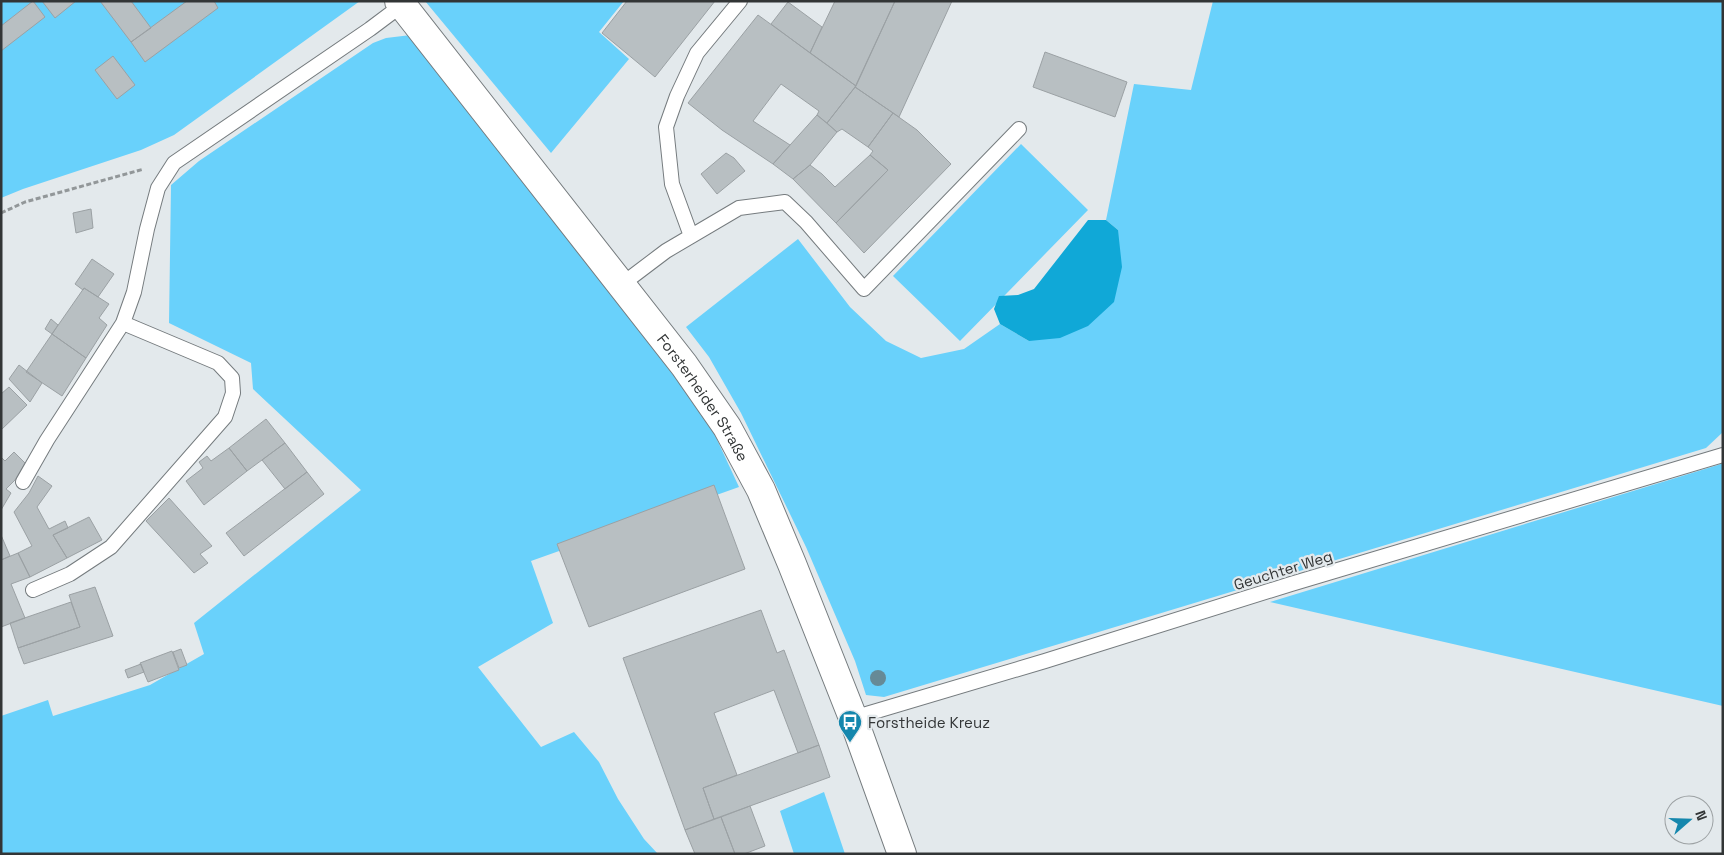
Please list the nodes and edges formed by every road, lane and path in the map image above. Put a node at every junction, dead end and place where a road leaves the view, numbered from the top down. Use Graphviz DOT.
graph roads {
  1 [pos="740,1"];
  2 [pos="401,3"];
  3 [pos="1019,129"];
  4 [pos="174,163"];
  5 [pos="1,213"];
  6 [pos="690,236"];
  7 [pos="621,285"];
  8 [pos="123,323"];
  9 [pos="1723,455"];
  10 [pos="23,482"];
  11 [pos="33,590"];
  12 [pos="853,718"];
  13 [pos="902,854"];
  1 -- 6 [label="lane"];
  2 -- 4 [label="lane"];
  2 -- 7 [label="street, Forsterheider Straße"];
  3 -- 6 [label="lane"];
  4 -- 5 [label="path"];
  4 -- 8 [label="lane"];
  6 -- 7 [label="lane"];
  7 -- 12 [label="street, Forsterheider Straße"];
  8 -- 10 [label="lane"];
  8 -- 11 [label="lane"];
  9 -- 12 [label="lane, Geuchter Weg"];
  12 -- 13 [label="street, Forsterheider Straße"];
}
